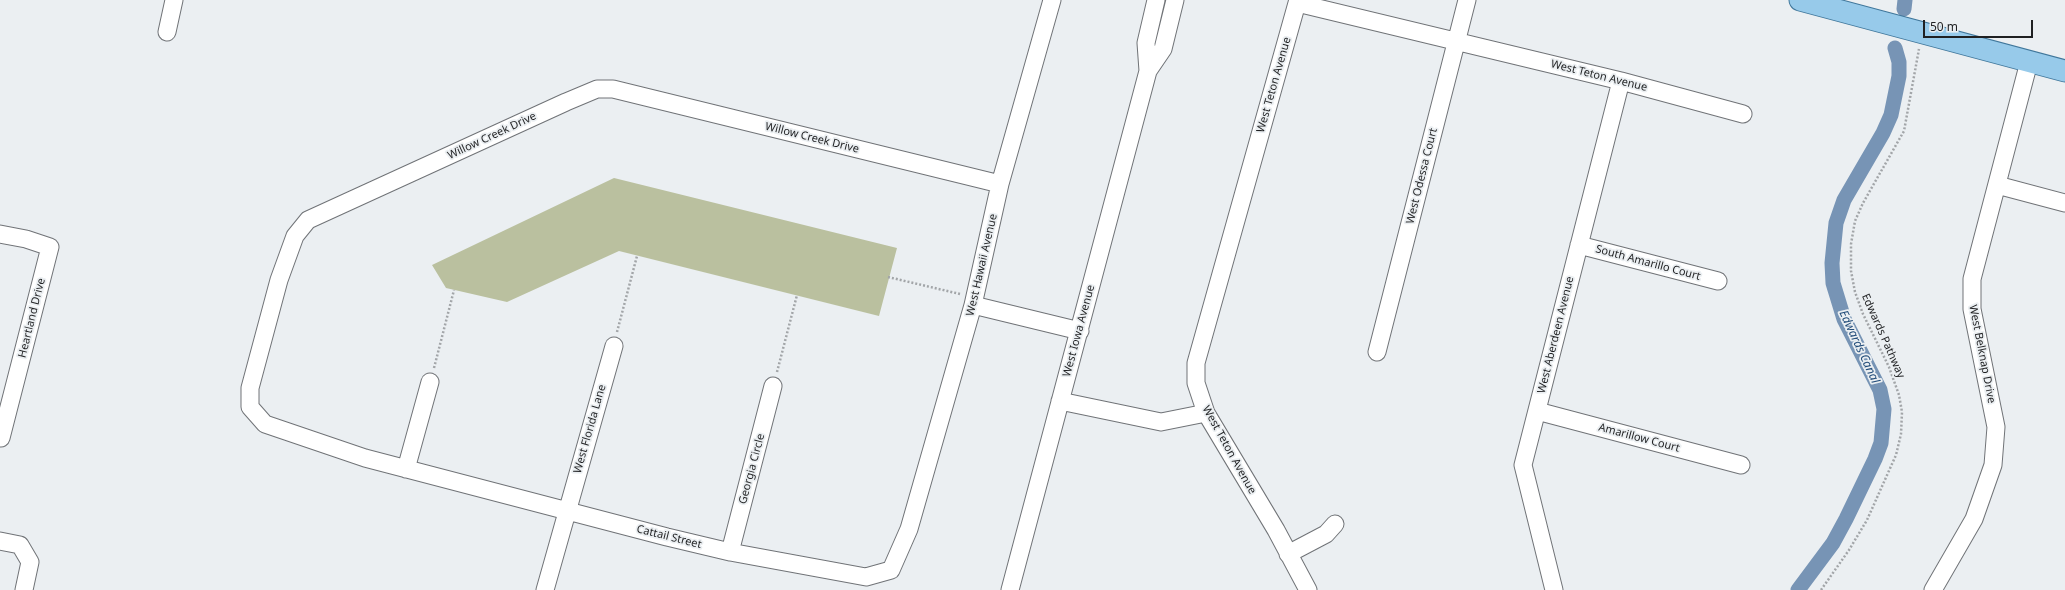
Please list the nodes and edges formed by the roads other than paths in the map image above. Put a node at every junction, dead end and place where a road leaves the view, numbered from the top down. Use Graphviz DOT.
graph roads {
  1 [pos="174,0"];
  2 [pos="1052,0"];
  3 [pos="1156,0"];
  4 [pos="1175,0"];
  5 [pos="1467,0"];
  6 [pos="1800,0"];
  7 [pos="167,32"];
  8 [pos="1457,40"];
  9 [pos="2029,62"];
  10 [pos="1148,71"];
  11 [pos="2065,71"];
  12 [pos="1621,81"];
  13 [pos="1743,114"];
  14 [pos="1000,184"];
  15 [pos="1997,185"];
  16 [pos="2065,203"];
  17 [pos="0,234"];
  18 [pos="1579,245"];
  19 [pos="1718,281"];
  20 [pos="974,301"];
  21 [pos="1080,331"];
  22 [pos="614,346"];
  23 [pos="1377,352"];
  24 [pos="430,382"];
  25 [pos="773,386"];
  26 [pos="1060,401"];
  27 [pos="1537,411"];
  28 [pos="1206,413"];
  29 [pos="1,438"];
  30 [pos="365,458"];
  31 [pos="1741,465"];
  32 [pos="406,469"];
  33 [pos="566,511"];
  34 [pos="1335,524"];
  35 [pos="909,529"];
  36 [pos="0,541"];
  37 [pos="730,552"];
  38 [pos="1288,554"];
  39 [pos="24,590"];
  40 [pos="545,590"];
  41 [pos="1010,590"];
  42 [pos="1308,590"];
  43 [pos="1554,590"];
  44 [pos="1933,590"];
  1 -- 7 [label="street"];
  2 -- 14 [label="street, West Hawaii Avenue"];
  3 -- 10 [label="street, West Iowa Avenue"];
  4 -- 10 [label="street, West Iowa Avenue"];
  5 -- 8 [label="street, West Odessa Court"];
  6 -- 9 [label="main road"];
  8 -- 12 [label="street, West Teton Avenue"];
  8 -- 23 [label="street, West Odessa Court"];
  8 -- 28 [label="street, West Teton Avenue"];
  9 -- 11 [label="main road"];
  9 -- 15 [label="street, West Belknap Drive"];
  10 -- 21 [label="street, West Iowa Avenue"];
  12 -- 13 [label="street, West Teton Avenue"];
  12 -- 18 [label="street, West Aberdeen Avenue"];
  14 -- 20 [label="street, West Hawaii Avenue"];
  14 -- 30 [label="street, Willow Creek Drive"];
  15 -- 16 [label="street"];
  15 -- 44 [label="street, West Belknap Drive"];
  17 -- 29 [label="street, Heartland Drive"];
  18 -- 19 [label="street, South Amarillo Court"];
  18 -- 27 [label="street, West Aberdeen Avenue"];
  20 -- 21 [label="street"];
  20 -- 35 [label="street, West Hawaii Avenue"];
  21 -- 26 [label="street, West Iowa Avenue"];
  22 -- 33 [label="street, West Florida Lane"];
  24 -- 32 [label="street"];
  25 -- 37 [label="street, Georgia Circle"];
  26 -- 28 [label="street"];
  26 -- 41 [label="street, West Iowa Avenue"];
  27 -- 31 [label="street, Amarillow Court"];
  27 -- 43 [label="street, West Aberdeen Avenue"];
  28 -- 38 [label="street, West Teton Avenue"];
  30 -- 32 [label="street, Cattail Street"];
  32 -- 33 [label="street, Cattail Street"];
  33 -- 37 [label="street, Cattail Street"];
  33 -- 40 [label="street, West Florida Lane"];
  34 -- 38 [label="street"];
  35 -- 37 [label="street, Cattail Street"];
  36 -- 39 [label="street"];
  38 -- 42 [label="street, West Teton Avenue"];
}
